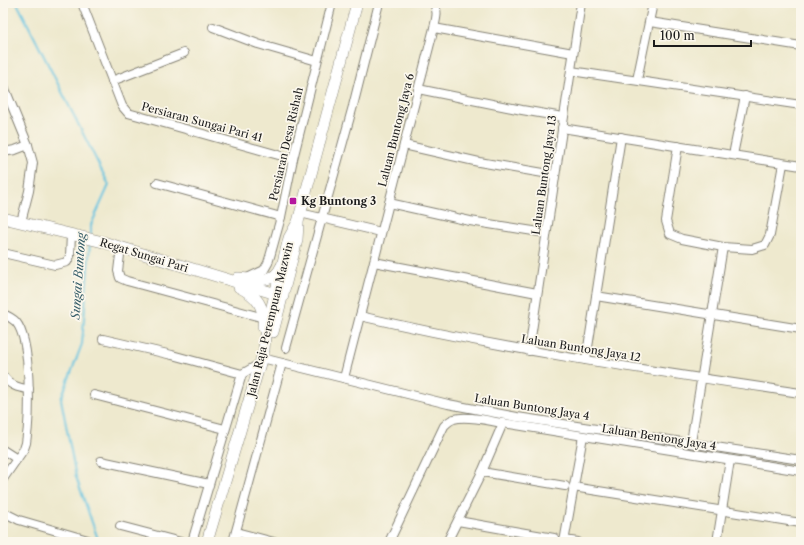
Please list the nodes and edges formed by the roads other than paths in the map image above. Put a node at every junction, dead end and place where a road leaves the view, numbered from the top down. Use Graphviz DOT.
graph roads {
  1 [pos="82,3"];
  2 [pos="332,3"];
  3 [pos="357,3"];
  4 [pos="379,3"];
  5 [pos="433,3"];
  6 [pos="581,3"];
  7 [pos="653,3"];
  8 [pos="650,22"];
  9 [pos="213,28"];
  10 [pos="434,28"];
  11 [pos="801,46"];
  12 [pos="184,53"];
  13 [pos="573,54"];
  14 [pos="317,61"];
  15 [pos="571,70"];
  16 [pos="637,80"];
  17 [pos="112,81"];
  18 [pos="3,84"];
  19 [pos="418,89"];
  20 [pos="745,96"];
  21 [pos="801,104"];
  22 [pos="564,117"];
  23 [pos="562,128"];
  24 [pos="621,137"];
  25 [pos="28,145"];
  26 [pos="404,145"];
  27 [pos="678,146"];
  28 [pos="3,152"];
  29 [pos="733,155"];
  30 [pos="293,159"];
  31 [pos="783,164"];
  32 [pos="801,166"];
  33 [pos="555,175"];
  34 [pos="157,183"];
  35 [pos="389,203"];
  36 [pos="281,216"];
  37 [pos="299,217"];
  38 [pos="3,218"];
  39 [pos="322,218"];
  40 [pos="21,222"];
  41 [pos="382,232"];
  42 [pos="73,234"];
  43 [pos="546,234"];
  44 [pos="121,247"];
  45 [pos="723,247"];
  46 [pos="3,253"];
  47 [pos="285,258"];
  48 [pos="374,262"];
  49 [pos="247,278"];
  50 [pos="228,280"];
  51 [pos="537,293"];
  52 [pos="280,295"];
  53 [pos="596,296"];
  54 [pos="3,314"];
  55 [pos="711,315"];
  56 [pos="360,316"];
  57 [pos="264,318"];
  58 [pos="801,329"];
  59 [pos="103,339"];
  60 [pos="286,348"];
  61 [pos="528,351"];
  62 [pos="263,353"];
  63 [pos="586,360"];
  64 [pos="282,363"];
  65 [pos="242,374"];
  66 [pos="3,376"];
  67 [pos="344,378"];
  68 [pos="701,378"];
  69 [pos="29,389"];
  70 [pos="801,393"];
  71 [pos="94,395"];
  72 [pos="503,423"];
  73 [pos="225,429"];
  74 [pos="583,436"];
  75 [pos="691,442"];
  76 [pos="3,450"];
  77 [pos="17,459"];
  78 [pos="730,460"];
  79 [pos="801,460"];
  80 [pos="101,461"];
  81 [pos="801,471"];
  82 [pos="482,472"];
  83 [pos="3,479"];
  84 [pos="209,484"];
  85 [pos="569,487"];
  86 [pos="220,498"];
  87 [pos="722,511"];
  88 [pos="3,512"];
  89 [pos="458,521"];
  90 [pos="801,523"];
  91 [pos="120,526"];
  92 [pos="236,532"];
  93 [pos="554,538"];
  94 [pos="88,540"];
  95 [pos="564,541"];
  96 [pos="181,542"];
  97 [pos="192,542"];
  98 [pos="207,542"];
  99 [pos="215,542"];
  100 [pos="233,542"];
  101 [pos="274,542"];
  102 [pos="389,542"];
  103 [pos="447,542"];
  104 [pos="578,542"];
  105 [pos="717,542"];
  1 -- 17 [label="street, Persiaran Sungai Pari 41"];
  2 -- 14 [label="street, Persiaran Desa Rishah"];
  3 -- 37 [label="main road, Jalan Raja Perempuan Mazwin"];
  4 -- 39 [label="street"];
  5 -- 10 [label="street, Laluan Buntong Jaya 6"];
  6 -- 13 [label="street, Laluan Buntong Jaya 13"];
  7 -- 8 [label="street"];
  8 -- 11 [label="street"];
  8 -- 16 [label="street"];
  9 -- 14 [label="street"];
  10 -- 13 [label="street"];
  10 -- 19 [label="street, Laluan Buntong Jaya 6"];
  12 -- 17 [label="street"];
  13 -- 15 [label="street, Laluan Buntong Jaya 13"];
  14 -- 30 [label="street, Persiaran Desa Rishah"];
  15 -- 16 [label="street"];
  15 -- 22 [label="street, Laluan Buntong Jaya 13"];
  16 -- 20 [label="street"];
  17 -- 30 [label="street, Persiaran Sungai Pari 41"];
  18 -- 25 [label="street"];
  19 -- 22 [label="street"];
  19 -- 26 [label="street, Laluan Buntong Jaya 6"];
  20 -- 21 [label="street"];
  20 -- 29 [label="street"];
  22 -- 23 [label="street, Laluan Buntong Jaya 13"];
  23 -- 24 [label="street"];
  23 -- 33 [label="street, Laluan Buntong Jaya 13"];
  24 -- 27 [label="street"];
  24 -- 53 [label="street"];
  25 -- 28 [label="street"];
  25 -- 40 [label="street"];
  26 -- 33 [label="street"];
  26 -- 35 [label="street, Laluan Buntong Jaya 6"];
  27 -- 29 [label="street"];
  27 -- 45 [label="street"];
  29 -- 31 [label="street"];
  30 -- 36 [label="street, Persiaran Desa Rishah"];
  31 -- 32 [label="street"];
  31 -- 45 [label="street"];
  33 -- 43 [label="street, Laluan Buntong Jaya 13"];
  34 -- 36 [label="street"];
  35 -- 41 [label="street, Laluan Buntong Jaya 6"];
  35 -- 43 [label="street"];
  36 -- 49 [label="street, Persiaran Desa Rishah"];
  37 -- 39 [label="street"];
  37 -- 47 [label="main road, Jalan Raja Perempuan Mazwin"];
  37 -- 52 [label="main road"];
  38 -- 40 [label="main road, Regat Sungai Pari"];
  39 -- 41 [label="street"];
  39 -- 60 [label="street"];
  40 -- 42 [label="main road, Regat Sungai Pari"];
  41 -- 48 [label="street, Laluan Buntong Jaya 6"];
  42 -- 44 [label="main road, Regat Sungai Pari"];
  42 -- 46 [label="street"];
  43 -- 51 [label="street, Laluan Buntong Jaya 13"];
  44 -- 50 [label="main road, Regat Sungai Pari"];
  44 -- 57 [label="street"];
  45 -- 55 [label="street"];
  47 -- 49 [label="main road"];
  47 -- 52 [label="main road, Jalan Raja Perempuan Mazwin"];
  48 -- 51 [label="street"];
  48 -- 56 [label="street, Laluan Buntong Jaya 6"];
  49 -- 50 [label="main road"];
  50 -- 52 [label="main road, Regat Sungai Pari"];
  50 -- 57 [label="main road"];
  51 -- 61 [label="street, Laluan Buntong Jaya 13"];
  52 -- 62 [label="main road"];
  53 -- 55 [label="street"];
  53 -- 63 [label="street"];
  54 -- 69 [label="street"];
  55 -- 58 [label="street"];
  55 -- 68 [label="street"];
  56 -- 61 [label="street, Laluan Buntong Jaya 12"];
  56 -- 67 [label="street, Laluan Buntong Jaya 6"];
  57 -- 62 [label="main road"];
  59 -- 65 [label="street"];
  61 -- 63 [label="street, Laluan Buntong Jaya 12"];
  62 -- 64 [label="street, Laluan Buntong Jaya 4"];
  62 -- 65 [label="street"];
  62 -- 86 [label="main road, Jalan Raja Perempuan Mazwin"];
  63 -- 68 [label="street, Laluan Buntong Jaya 12"];
  64 -- 67 [label="street, Laluan Buntong Jaya 4"];
  64 -- 92 [label="street"];
  65 -- 73 [label="street"];
  66 -- 69 [label="street"];
  67 -- 75 [label="street, Laluan Buntong Jaya 4"];
  68 -- 70 [label="street, Laluan Buntong Jaya 12"];
  68 -- 75 [label="street"];
  69 -- 77 [label="street"];
  71 -- 73 [label="street"];
  72 -- 74 [label="street, Laluan Bentong Jaya 4"];
  72 -- 82 [label="street"];
  72 -- 102 [label="street, Laluan Bentong Jaya 4"];
  73 -- 84 [label="street"];
  74 -- 78 [label="street, Laluan Bentong Jaya 4"];
  74 -- 85 [label="street"];
  75 -- 79 [label="street, Laluan Buntong Jaya 4"];
  76 -- 77 [label="street"];
  77 -- 83 [label="street"];
  78 -- 81 [label="street, Laluan Bentong Jaya 4"];
  78 -- 87 [label="street"];
  80 -- 84 [label="street"];
  82 -- 85 [label="street"];
  82 -- 89 [label="street"];
  84 -- 97 [label="street"];
  85 -- 87 [label="street"];
  85 -- 95 [label="street"];
  86 -- 98 [label="main road, Jalan Raja Perempuan Mazwin"];
  86 -- 99 [label="main road"];
  87 -- 90 [label="street"];
  87 -- 105 [label="street"];
  88 -- 94 [label="street"];
  89 -- 93 [label="street"];
  89 -- 103 [label="street"];
  91 -- 96 [label="street"];
  92 -- 100 [label="street"];
  92 -- 101 [label="street"];
  95 -- 104 [label="street"];
}
